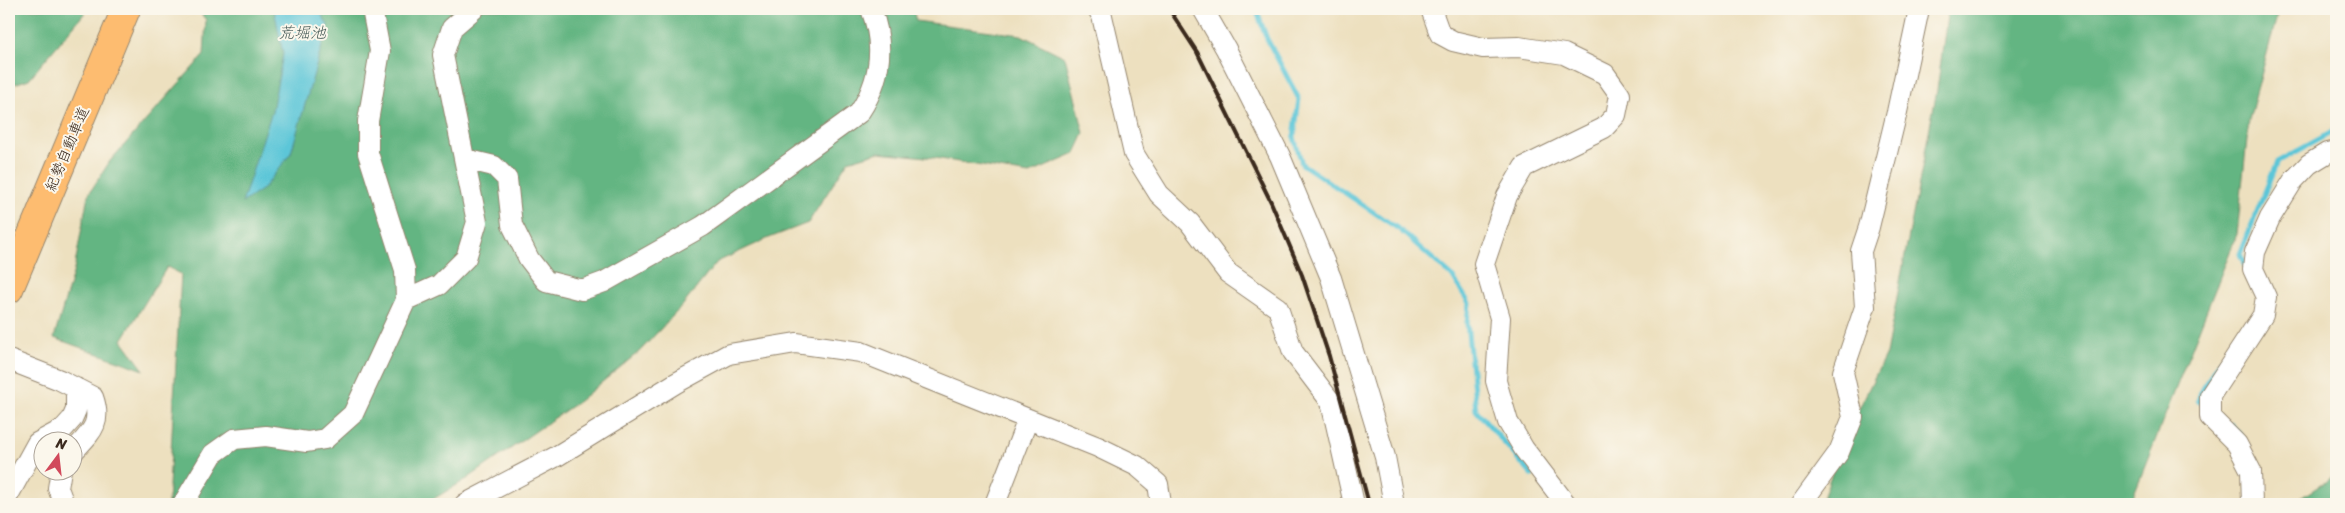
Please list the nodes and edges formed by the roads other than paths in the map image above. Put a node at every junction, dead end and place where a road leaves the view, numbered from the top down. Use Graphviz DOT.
graph roads {
  1 [pos="372,9"];
  2 [pos="474,9"];
  3 [pos="872,9"];
  4 [pos="1098,9"];
  5 [pos="1204,9"];
  6 [pos="1431,9"];
  7 [pos="1919,9"];
  8 [pos="124,12"];
  9 [pos="2336,151"];
  10 [pos="465,159"];
  11 [pos="9,288"];
  12 [pos="406,300"];
  13 [pos="9,360"];
  14 [pos="68,384"];
  15 [pos="1028,419"];
  16 [pos="82,442"];
  17 [pos="59,480"];
  18 [pos="9,494"];
  19 [pos="64,504"];
  20 [pos="183,504"];
  21 [pos="465,504"];
  22 [pos="995,504"];
  23 [pos="1161,504"];
  24 [pos="1354,504"];
  25 [pos="1394,504"];
  26 [pos="1566,504"];
  27 [pos="1801,504"];
  28 [pos="2252,504"];
  1 -- 12 [label="street"];
  2 -- 10 [label="street"];
  3 -- 10 [label="street"];
  4 -- 24 [label="street"];
  5 -- 25 [label="street"];
  6 -- 26 [label="street"];
  7 -- 27 [label="street"];
  8 -- 11 [label="highway, 紀勢自動車道"];
  9 -- 28 [label="street"];
  10 -- 12 [label="street"];
  12 -- 20 [label="street"];
  13 -- 14 [label="street"];
  14 -- 16 [label="street"];
  14 -- 18 [label="street"];
  15 -- 21 [label="street"];
  15 -- 22 [label="street"];
  15 -- 23 [label="street"];
  17 -- 19 [label="street"];
}
